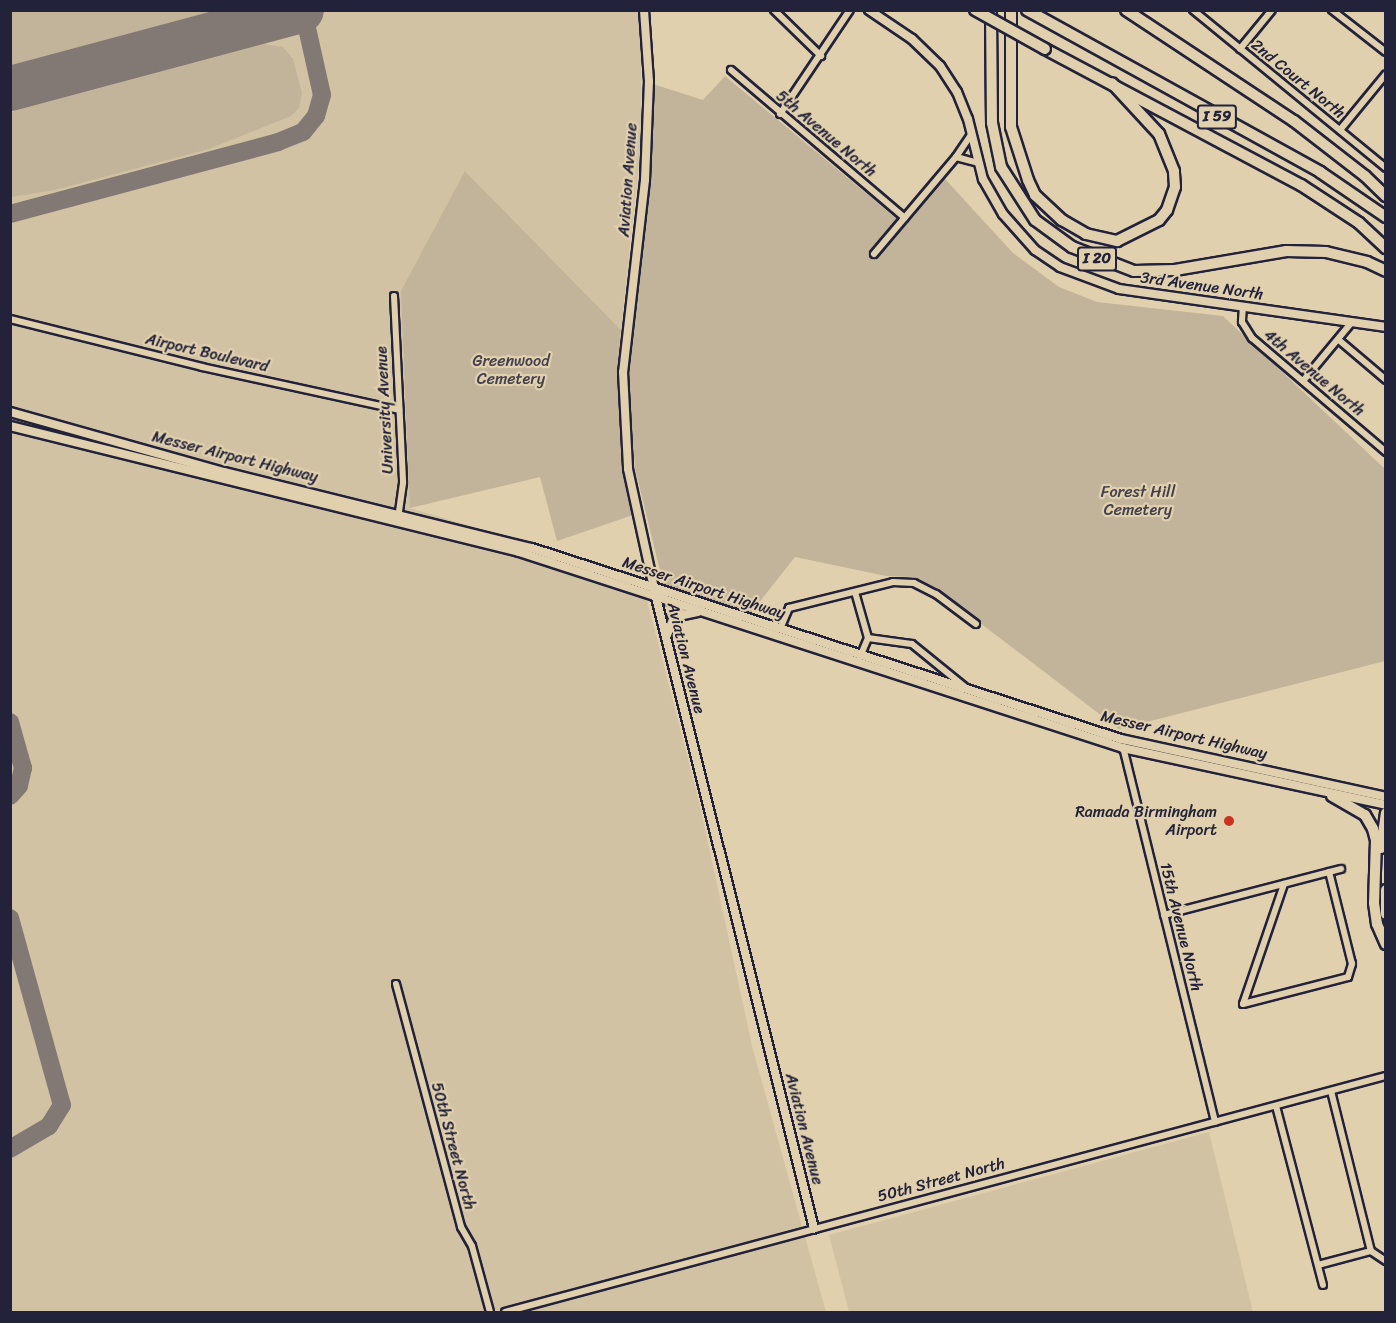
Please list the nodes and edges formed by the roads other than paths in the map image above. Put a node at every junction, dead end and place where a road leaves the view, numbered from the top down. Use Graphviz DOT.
graph roads {
  1 [pos="644,10"];
  2 [pos="774,10"];
  3 [pos="850,10"];
  4 [pos="869,10"];
  5 [pos="975,10"];
  6 [pos="991,10"];
  7 [pos="1011,10"];
  8 [pos="1027,10"];
  9 [pos="1126,10"];
  10 [pos="1133,10"];
  11 [pos="1193,10"];
  12 [pos="1272,10"];
  13 [pos="1332,10"];
  14 [pos="1148,25"];
  15 [pos="1240,49"];
  16 [pos="1386,52"];
  17 [pos="821,56"];
  18 [pos="731,70"];
  19 [pos="1386,74"];
  20 [pos="1112,83"];
  21 [pos="780,114"];
  22 [pos="1340,130"];
  23 [pos="971,135"];
  24 [pos="956,157"];
  25 [pos="978,163"];
  26 [pos="1386,168"];
  27 [pos="1386,196"];
  28 [pos="1386,217"];
  29 [pos="905,218"];
  30 [pos="1386,248"];
  31 [pos="874,254"];
  32 [pos="1386,271"];
  33 [pos="394,296"];
  34 [pos="1243,306"];
  35 [pos="10,319"];
  36 [pos="1352,322"];
  37 [pos="1386,327"];
  38 [pos="1340,341"];
  39 [pos="1386,380"];
  40 [pos="1303,381"];
  41 [pos="399,410"];
  42 [pos="10,412"];
  43 [pos="10,426"];
  44 [pos="1386,452"];
  45 [pos="400,512"];
  46 [pos="398,523"];
  47 [pos="649,563"];
  48 [pos="638,583"];
  49 [pos="855,592"];
  50 [pos="655,593"];
  51 [pos="699,612"];
  52 [pos="976,624"];
  53 [pos="780,629"];
  54 [pos="868,638"];
  55 [pos="668,647"];
  56 [pos="859,658"];
  57 [pos="966,688"];
  58 [pos="1122,743"];
  59 [pos="1332,796"];
  60 [pos="1386,796"];
  61 [pos="1386,806"];
  62 [pos="1386,813"];
  63 [pos="1341,869"];
  64 [pos="1329,872"];
  65 [pos="1284,884"];
  66 [pos="1386,890"];
  67 [pos="1374,903"];
  68 [pos="1386,914"];
  69 [pos="1164,915"];
  70 [pos="1386,944"];
  71 [pos="396,984"];
  72 [pos="1385,1078"];
  73 [pos="1331,1091"];
  74 [pos="1276,1106"];
  75 [pos="1215,1122"];
  76 [pos="814,1229"];
  77 [pos="1371,1251"];
  78 [pos="1386,1261"];
  79 [pos="1318,1265"];
  80 [pos="1323,1285"];
  81 [pos="490,1312"];
  82 [pos="505,1312"];
  1 -- 47 [label="main road, Aviation Avenue"];
  2 -- 17 [label="street"];
  3 -- 17 [label="street"];
  4 -- 23 [label="main road, 3rd Avenue North"];
  5 -- 20 [label="highway, I 59, bridge"];
  6 -- 32 [label="highway, I 20"];
  7 -- 20 [label="highway"];
  8 -- 28 [label="highway, I 59"];
  9 -- 14 [label="highway"];
  10 -- 14 [label="highway"];
  11 -- 15 [label="street, 2nd Court North"];
  12 -- 15 [label="street"];
  13 -- 16 [label="street"];
  14 -- 27 [label="highway"];
  15 -- 22 [label="street, 2nd Court North"];
  17 -- 21 [label="street"];
  18 -- 21 [label="street, 5th Avenue North"];
  19 -- 22 [label="street"];
  20 -- 30 [label="highway, I 59"];
  21 -- 29 [label="street, 5th Avenue North"];
  22 -- 26 [label="street, 2nd Court North"];
  23 -- 24 [label="street"];
  23 -- 25 [label="main road, 3rd Avenue North"];
  24 -- 25 [label="street"];
  24 -- 29 [label="street"];
  25 -- 34 [label="main road, 3rd Avenue North"];
  29 -- 31 [label="street"];
  33 -- 41 [label="street, University Avenue"];
  34 -- 36 [label="main road, 3rd Avenue North"];
  34 -- 40 [label="street, 4th Avenue North"];
  35 -- 41 [label="street, Airport Boulevard"];
  36 -- 37 [label="main road, 3rd Avenue North"];
  36 -- 38 [label="street"];
  38 -- 39 [label="street"];
  38 -- 40 [label="street"];
  40 -- 44 [label="street, 4th Avenue North"];
  41 -- 45 [label="street, University Avenue"];
  42 -- 45 [label="main road, Messer Airport Highway"];
  43 -- 46 [label="main road, Messer Airport Highway"];
  45 -- 46 [label="street, University Avenue"];
  45 -- 48 [label="main road, Messer Airport Highway"];
  46 -- 50 [label="main road, Messer Airport Highway"];
  47 -- 48 [label="main road"];
  47 -- 50 [label="main road, Aviation Avenue"];
  48 -- 50 [label="main road, Messer Airport Highway"];
  49 -- 52 [label="street"];
  49 -- 53 [label="street"];
  49 -- 54 [label="street"];
  50 -- 51 [label="main road, Messer Airport Highway"];
  50 -- 53 [label="main road, Messer Airport Highway"];
  50 -- 55 [label="main road, Aviation Avenue"];
  51 -- 55 [label="main road"];
  51 -- 56 [label="main road, Messer Airport Highway"];
  53 -- 56 [label="main road, Messer Airport Highway"];
  54 -- 56 [label="street"];
  54 -- 57 [label="street"];
  55 -- 76 [label="main road, Aviation Avenue"];
  56 -- 57 [label="main road, Messer Airport Highway"];
  56 -- 58 [label="main road, Messer Airport Highway"];
  57 -- 58 [label="main road, Messer Airport Highway"];
  58 -- 59 [label="main road, Messer Airport Highway"];
  58 -- 60 [label="main road, Messer Airport Highway"];
  58 -- 69 [label="street, 15th Avenue North"];
  59 -- 61 [label="main road, Messer Airport Highway"];
  59 -- 67 [label="highway"];
  62 -- 67 [label="highway"];
  63 -- 64 [label="street"];
  64 -- 65 [label="street"];
  64 -- 65 [label="street"];
  65 -- 69 [label="street"];
  66 -- 68 [label="highway"];
  67 -- 70 [label="highway"];
  69 -- 75 [label="street, 15th Avenue North"];
  71 -- 81 [label="street, 50th Street North"];
  72 -- 73 [label="street, 50th Street North"];
  73 -- 74 [label="street, 50th Street North"];
  73 -- 77 [label="street"];
  74 -- 75 [label="street, 50th Street North"];
  74 -- 79 [label="street"];
  75 -- 76 [label="street, 50th Street North"];
  76 -- 82 [label="street, 50th Street North"];
  77 -- 78 [label="street"];
  77 -- 79 [label="street"];
  79 -- 80 [label="street"];
}
